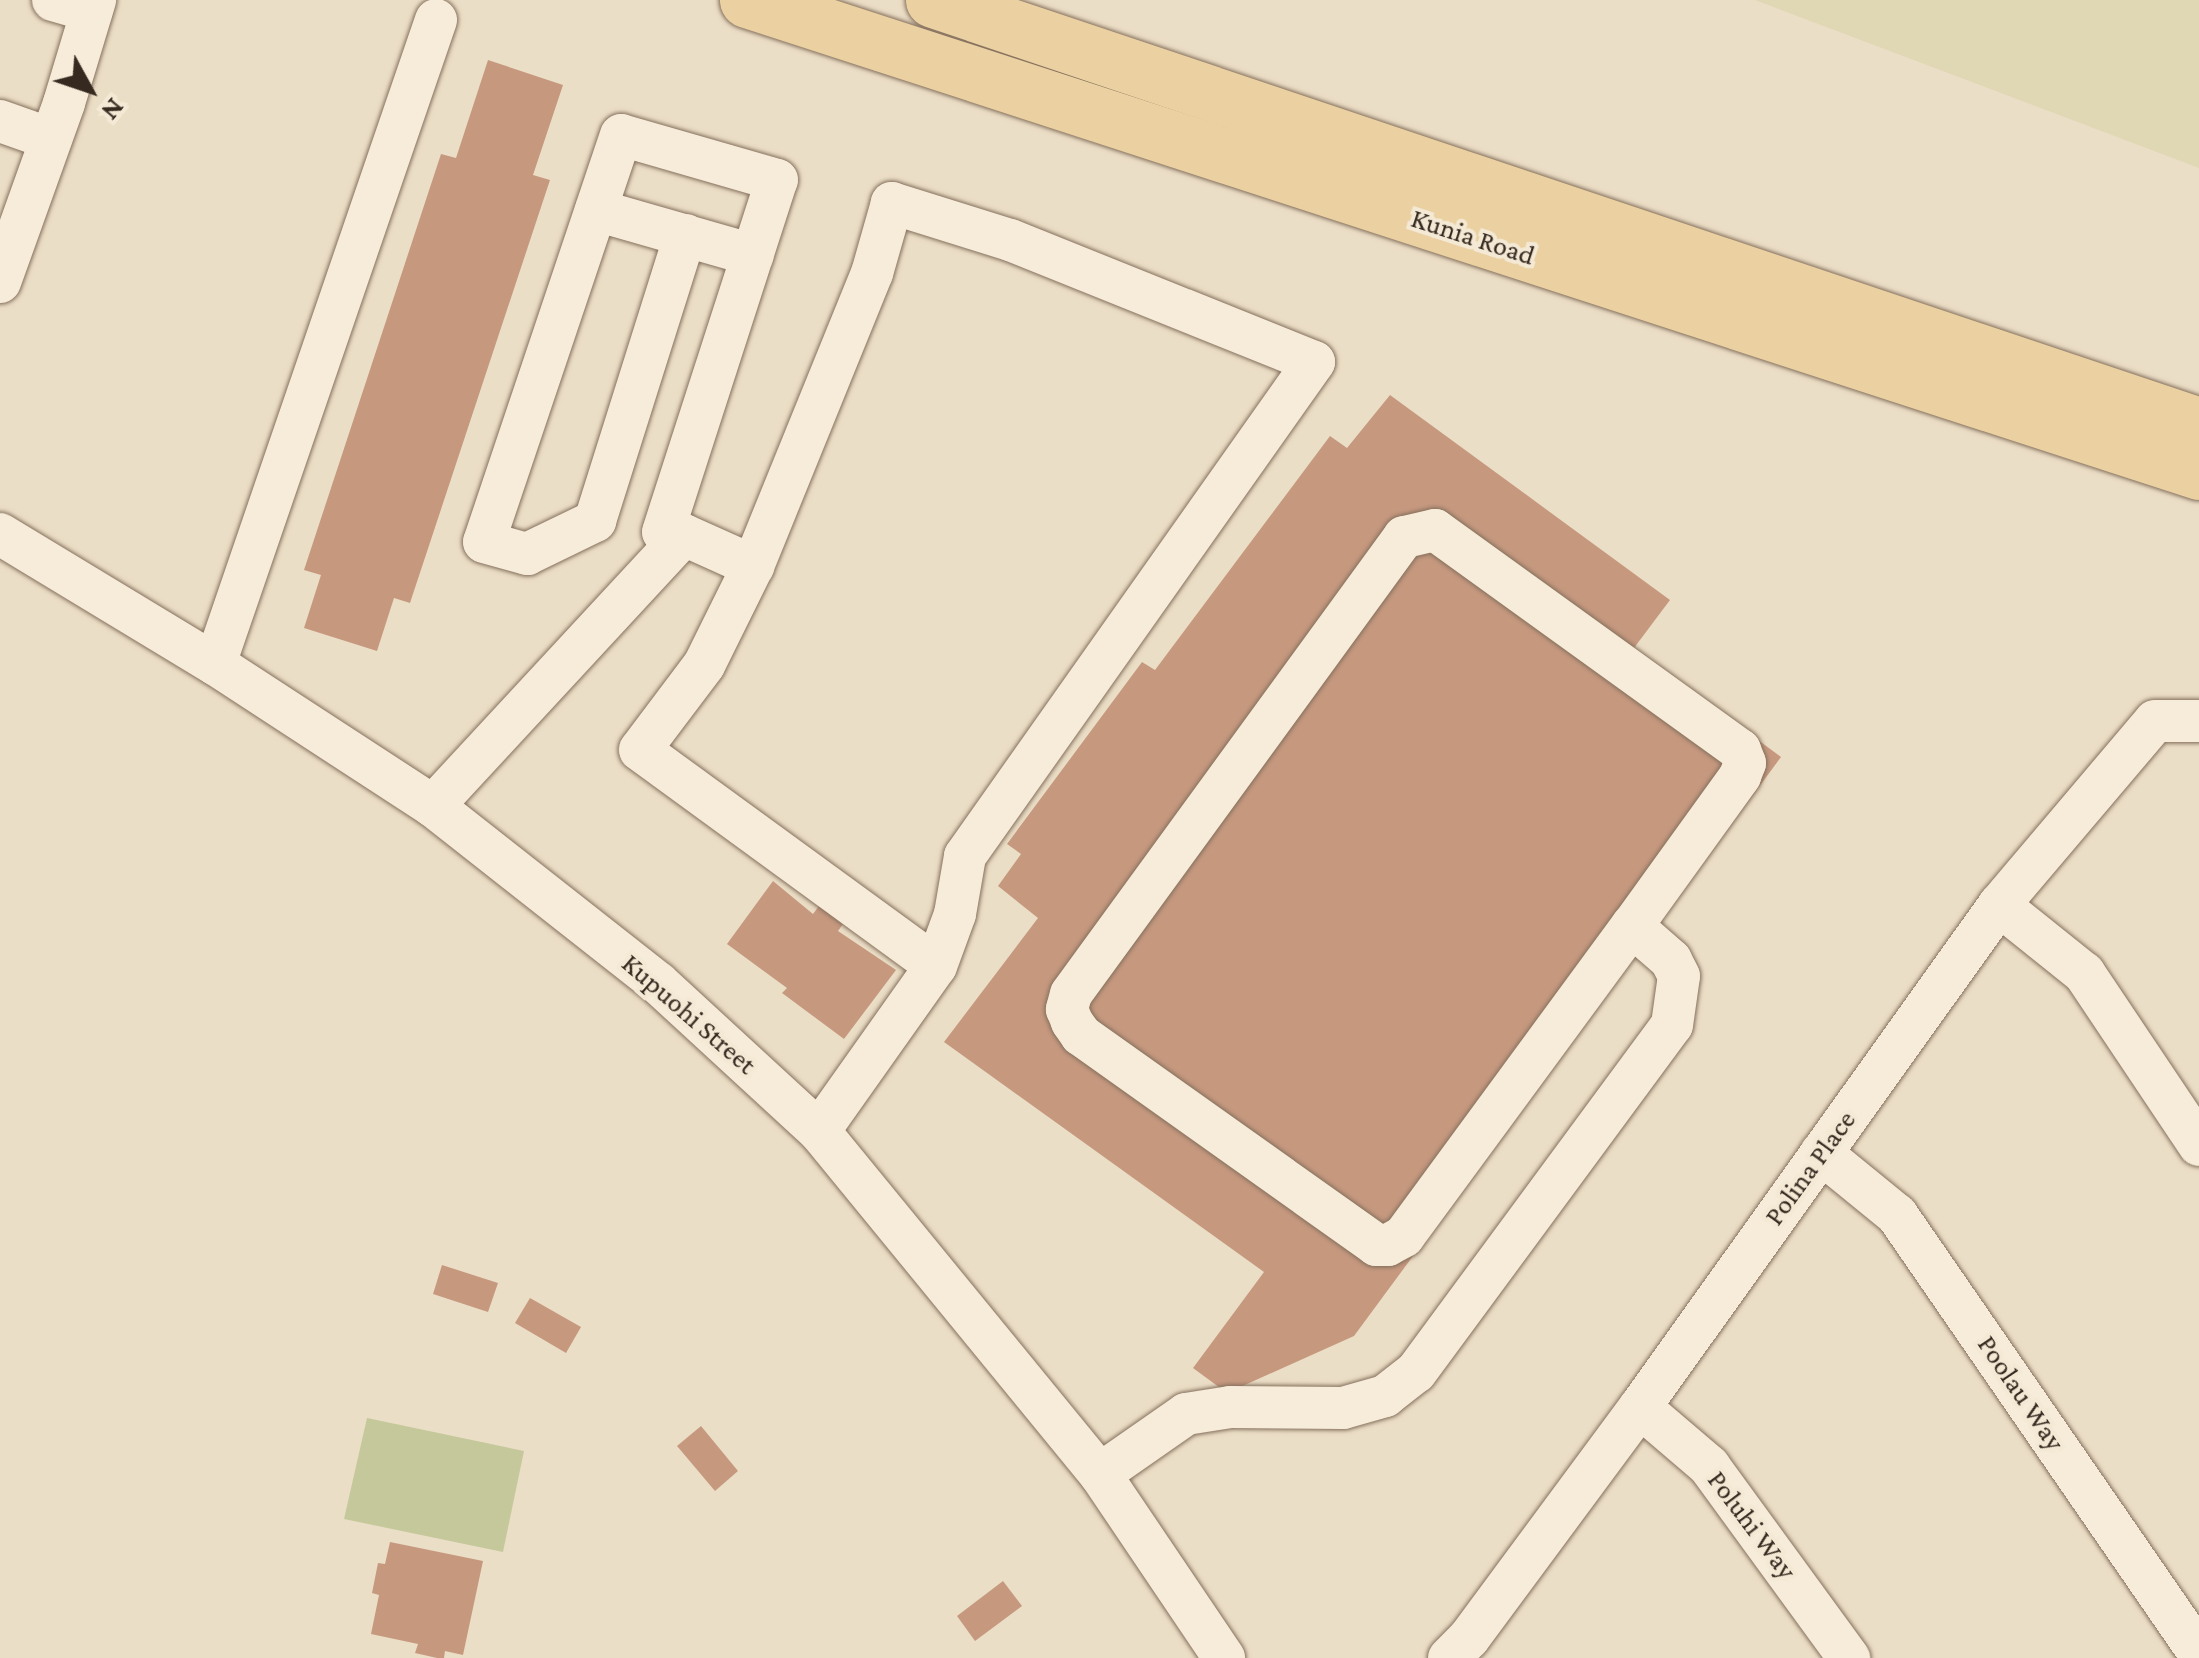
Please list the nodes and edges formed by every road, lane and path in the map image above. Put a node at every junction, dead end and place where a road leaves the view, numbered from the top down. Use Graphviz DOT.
graph roads {
  1 [pos="746,0"];
  2 [pos="933,0"];
  3 [pos="80,4"];
  4 [pos="436,20"];
  5 [pos="0,121"];
  6 [pos="51,139"];
  7 [pos="596,210"];
  8 [pos="685,235"];
  9 [pos="753,255"];
  10 [pos="0,282"];
  11 [pos="2199,424"];
  12 [pos="2199,472"];
  13 [pos="598,512"];
  14 [pos="674,533"];
  15 [pos="0,534"];
  16 [pos="753,566"];
  17 [pos="215,664"];
  18 [pos="2199,721"];
  19 [pos="433,806"];
  20 [pos="1998,905"];
  21 [pos="1632,926"];
  22 [pos="936,966"];
  23 [pos="819,1131"];
  24 [pos="2199,1145"];
  25 [pos="1821,1153"];
  26 [pos="1640,1407"];
  27 [pos="1100,1474"];
  28 [pos="1471,1651"];
  29 [pos="2199,1654"];
  30 [pos="1224,1658"];
  31 [pos="1849,1658"];
  1 -- 12 [label="main road, Kunia Road"];
  2 -- 11 [label="main road, Kunia Road"];
  3 -- 6 [label="street"];
  4 -- 17 [label="street"];
  5 -- 6 [label="street"];
  6 -- 10 [label="street"];
  7 -- 8 [label="street"];
  7 -- 9 [label="street"];
  7 -- 13 [label="street"];
  8 -- 9 [label="street"];
  8 -- 13 [label="street"];
  9 -- 14 [label="street"];
  13 -- 14 [label="street"];
  14 -- 16 [label="street"];
  14 -- 19 [label="street"];
  15 -- 17 [label="street, Kupuohi Street"];
  16 -- 22 [label="street"];
  16 -- 22 [label="street"];
  17 -- 19 [label="street, Kupuohi Street"];
  18 -- 20 [label="street, Polina Place"];
  19 -- 23 [label="street, Kupuohi Street"];
  20 -- 24 [label="street"];
  20 -- 25 [label="street, Polina Place"];
  21 -- 21 [label="street"];
  21 -- 27 [label="street"];
  22 -- 23 [label="street"];
  23 -- 27 [label="street, Kupuohi Street"];
  25 -- 26 [label="street, Polina Place"];
  25 -- 29 [label="street, Poolau Way"];
  26 -- 28 [label="street, Polina Place"];
  26 -- 31 [label="street, Poluhi Way"];
  27 -- 30 [label="street, Kupuohi Street"];
}
